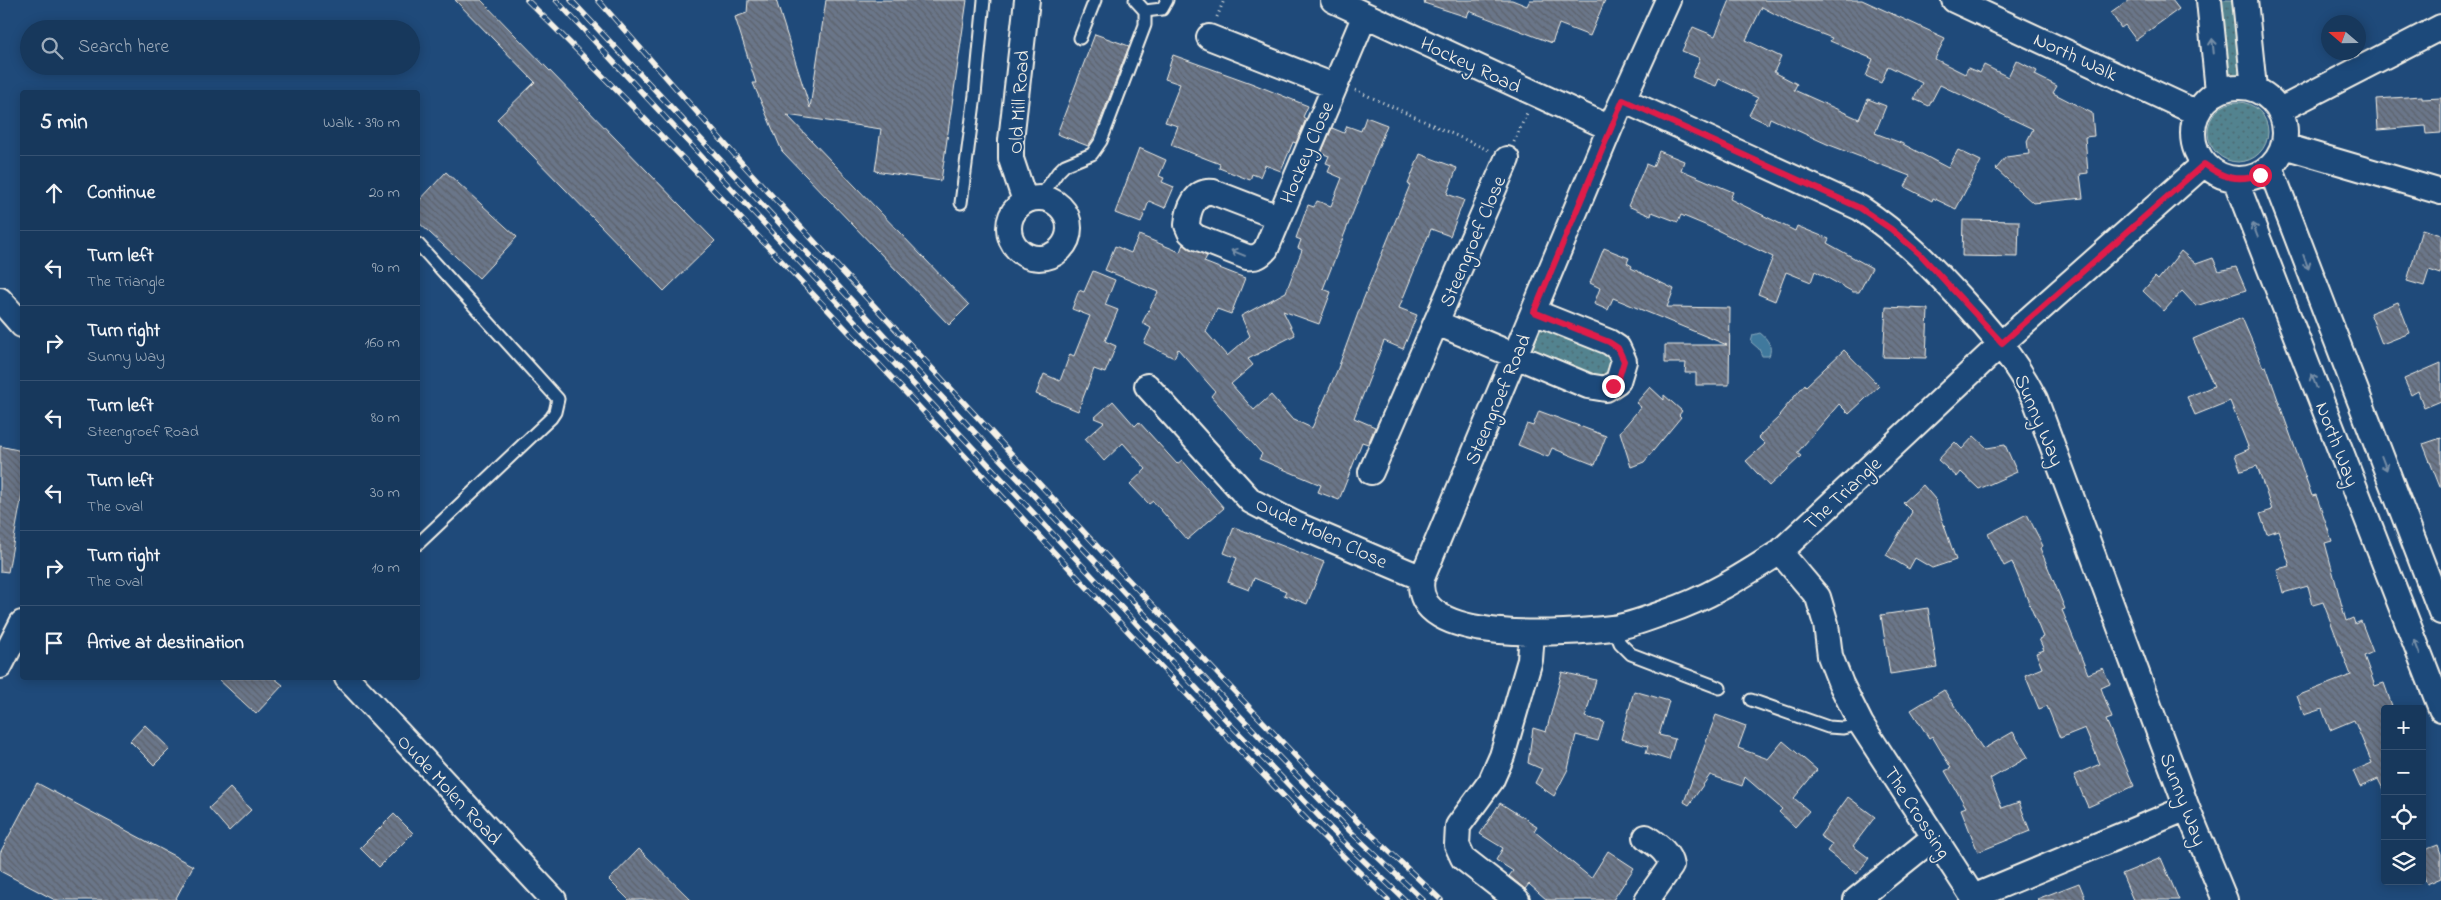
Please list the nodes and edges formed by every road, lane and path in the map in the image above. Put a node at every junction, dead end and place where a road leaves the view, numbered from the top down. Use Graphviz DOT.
graph roads {
  1 [pos="984,0"];
  2 [pos="1027,0"];
  3 [pos="1095,0"];
  4 [pos="1135,0"];
  5 [pos="1167,0"];
  6 [pos="1333,0"];
  7 [pos="1668,0"];
  8 [pos="1954,0"];
  9 [pos="2208,0"];
  10 [pos="2245,0"];
  11 [pos="1144,11"];
  12 [pos="1365,16"];
  13 [pos="2441,27"];
  14 [pos="1209,36"];
  15 [pos="1080,38"];
  16 [pos="1336,83"];
  17 [pos="2254,88"];
  18 [pos="2218,91"];
  19 [pos="1535,94"];
  20 [pos="1623,100"];
  21 [pos="2280,110"];
  22 [pos="2197,113"];
  23 [pos="1610,128"];
  24 [pos="2284,146"];
  25 [pos="1507,159"];
  26 [pos="2204,164"];
  27 [pos="2270,168"];
  28 [pos="2235,180"];
  29 [pos="2441,192"];
  30 [pos="1035,200"];
  31 [pos="961,203"];
  32 [pos="1278,218"];
  33 [pos="420,246"];
  34 [pos="0,300"];
  35 [pos="1534,312"];
  36 [pos="20,323"];
  37 [pos="1437,323"];
  38 [pos="2002,343"];
  39 [pos="1516,356"];
  40 [pos="1147,386"];
  41 [pos="2371,430"];
  42 [pos="2338,444"];
  43 [pos="1371,472"];
  44 [pos="420,542"];
  45 [pos="1780,552"];
  46 [pos="1422,578"];
  47 [pos="2441,612"];
  48 [pos="20,627"];
  49 [pos="1614,628"];
  50 [pos="1532,633"];
  51 [pos="0,666"];
  52 [pos="349,680"];
  53 [pos="1720,688"];
  54 [pos="1751,700"];
  55 [pos="2441,708"];
  56 [pos="1861,724"];
  57 [pos="2187,808"];
  58 [pos="1646,837"];
  59 [pos="1934,838"];
  60 [pos="1974,899"];
  61 [pos="554,900"];
  62 [pos="1517,900"];
  63 [pos="1648,900"];
  64 [pos="1856,900"];
  65 [pos="2225,900"];
  1 -- 31 [label="lane"];
  2 -- 30 [label="street, Old Mill Road"];
  3 -- 15 [label="lane"];
  4 -- 11 [label="lane"];
  5 -- 11 [label="lane"];
  6 -- 12 [label="street, Hockey Road"];
  7 -- 20 [label="street, Steengroef Road"];
  8 -- 22 [label="street, North Walk"];
  18 -- 9 [label="street, one-way"];
  10 -- 17 [label="street"];
  11 -- 30 [label="lane"];
  12 -- 16 [label="street, Hockey Close"];
  12 -- 19 [label="street, Hockey Road"];
  13 -- 21 [label="street"];
  14 -- 16 [label="street, Hockey Close"];
  16 -- 25 [label="path"];
  16 -- 32 [label="street, Hockey Close"];
  17 -- 18 [label="street"];
  17 -- 21 [label="street"];
  18 -- 22 [label="street"];
  19 -- 23 [label="street, Hockey Road"];
  19 -- 25 [label="path"];
  20 -- 23 [label="street, Steengroef Road"];
  20 -- 38 [label="street, Sunny Way"];
  21 -- 24 [label="street"];
  22 -- 26 [label="street"];
  23 -- 35 [label="street, Steengroef Road"];
  24 -- 27 [label="street"];
  24 -- 29 [label="street"];
  25 -- 37 [label="street, Steengroef Close"];
  26 -- 28 [label="street"];
  26 -- 38 [label="street, The Triangle"];
  27 -- 28 [label="street"];
  27 -- 41 [label="street, North Way, one-way"];
  42 -- 28 [label="street, North Way, one-way"];
  33 -- 44 [label="lane"];
  34 -- 36 [label="street"];
  35 -- 39 [label="street, Steengroef Road"];
  35 -- 39 [label="street, Steengroef Close"];
  37 -- 39 [label="street, Steengroef Close"];
  37 -- 43 [label="street, Steengroef Close"];
  38 -- 45 [label="street, The Triangle"];
  38 -- 57 [label="street, Sunny Way"];
  39 -- 46 [label="street, Steengroef Road"];
  40 -- 46 [label="street, Oude Molen Close"];
  41 -- 42 [label="street"];
  41 -- 47 [label="street, North Way, one-way"];
  55 -- 42 [label="street, North Way, one-way"];
  45 -- 49 [label="street, The Triangle"];
  45 -- 56 [label="street, The Crossing"];
  46 -- 50 [label="street, The Triangle"];
  48 -- 51 [label="street"];
  49 -- 50 [label="street, The Triangle"];
  49 -- 53 [label="lane"];
  50 -- 62 [label="street"];
  52 -- 61 [label="street, Oude Molen Road"];
  54 -- 56 [label="lane"];
  56 -- 59 [label="street, The Crossing"];
  57 -- 60 [label="street"];
  57 -- 65 [label="street, Sunny Way"];
  58 -- 63 [label="street"];
  59 -- 60 [label="street, The Crossing"];
  59 -- 64 [label="street"];
}
